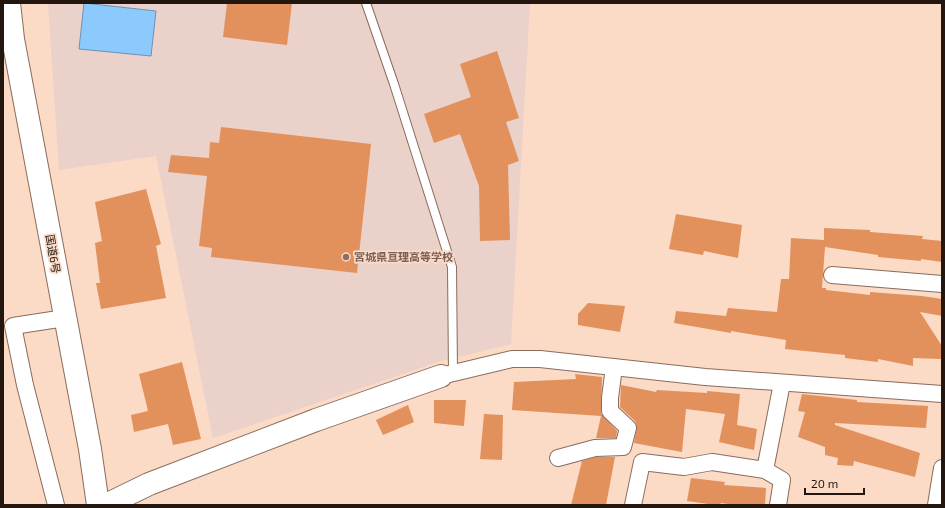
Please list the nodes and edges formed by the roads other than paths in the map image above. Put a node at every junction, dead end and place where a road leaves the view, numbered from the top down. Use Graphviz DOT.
graph roads {
  1 [pos="9,3"];
  2 [pos="366,3"];
  3 [pos="832,275"];
  4 [pos="942,284"];
  5 [pos="65,318"];
  6 [pos="614,367"];
  7 [pos="447,374"];
  8 [pos="782,383"];
  9 [pos="942,394"];
  10 [pos="558,458"];
  11 [pos="942,468"];
  12 [pos="765,470"];
  13 [pos="56,505"];
  14 [pos="98,505"];
  15 [pos="106,505"];
  16 [pos="633,505"];
  17 [pos="778,505"];
  18 [pos="936,505"];
  1 -- 5 [label="main road, 国道6号"];
  2 -- 7 [label="lane"];
  3 -- 4 [label="street"];
  5 -- 13 [label="street"];
  5 -- 14 [label="main road, 国道6号"];
  6 -- 7 [label="street"];
  6 -- 8 [label="street"];
  6 -- 10 [label="street"];
  7 -- 15 [label="main road"];
  8 -- 9 [label="street"];
  8 -- 12 [label="street"];
  11 -- 18 [label="street"];
  12 -- 16 [label="street"];
  12 -- 17 [label="street"];
}
